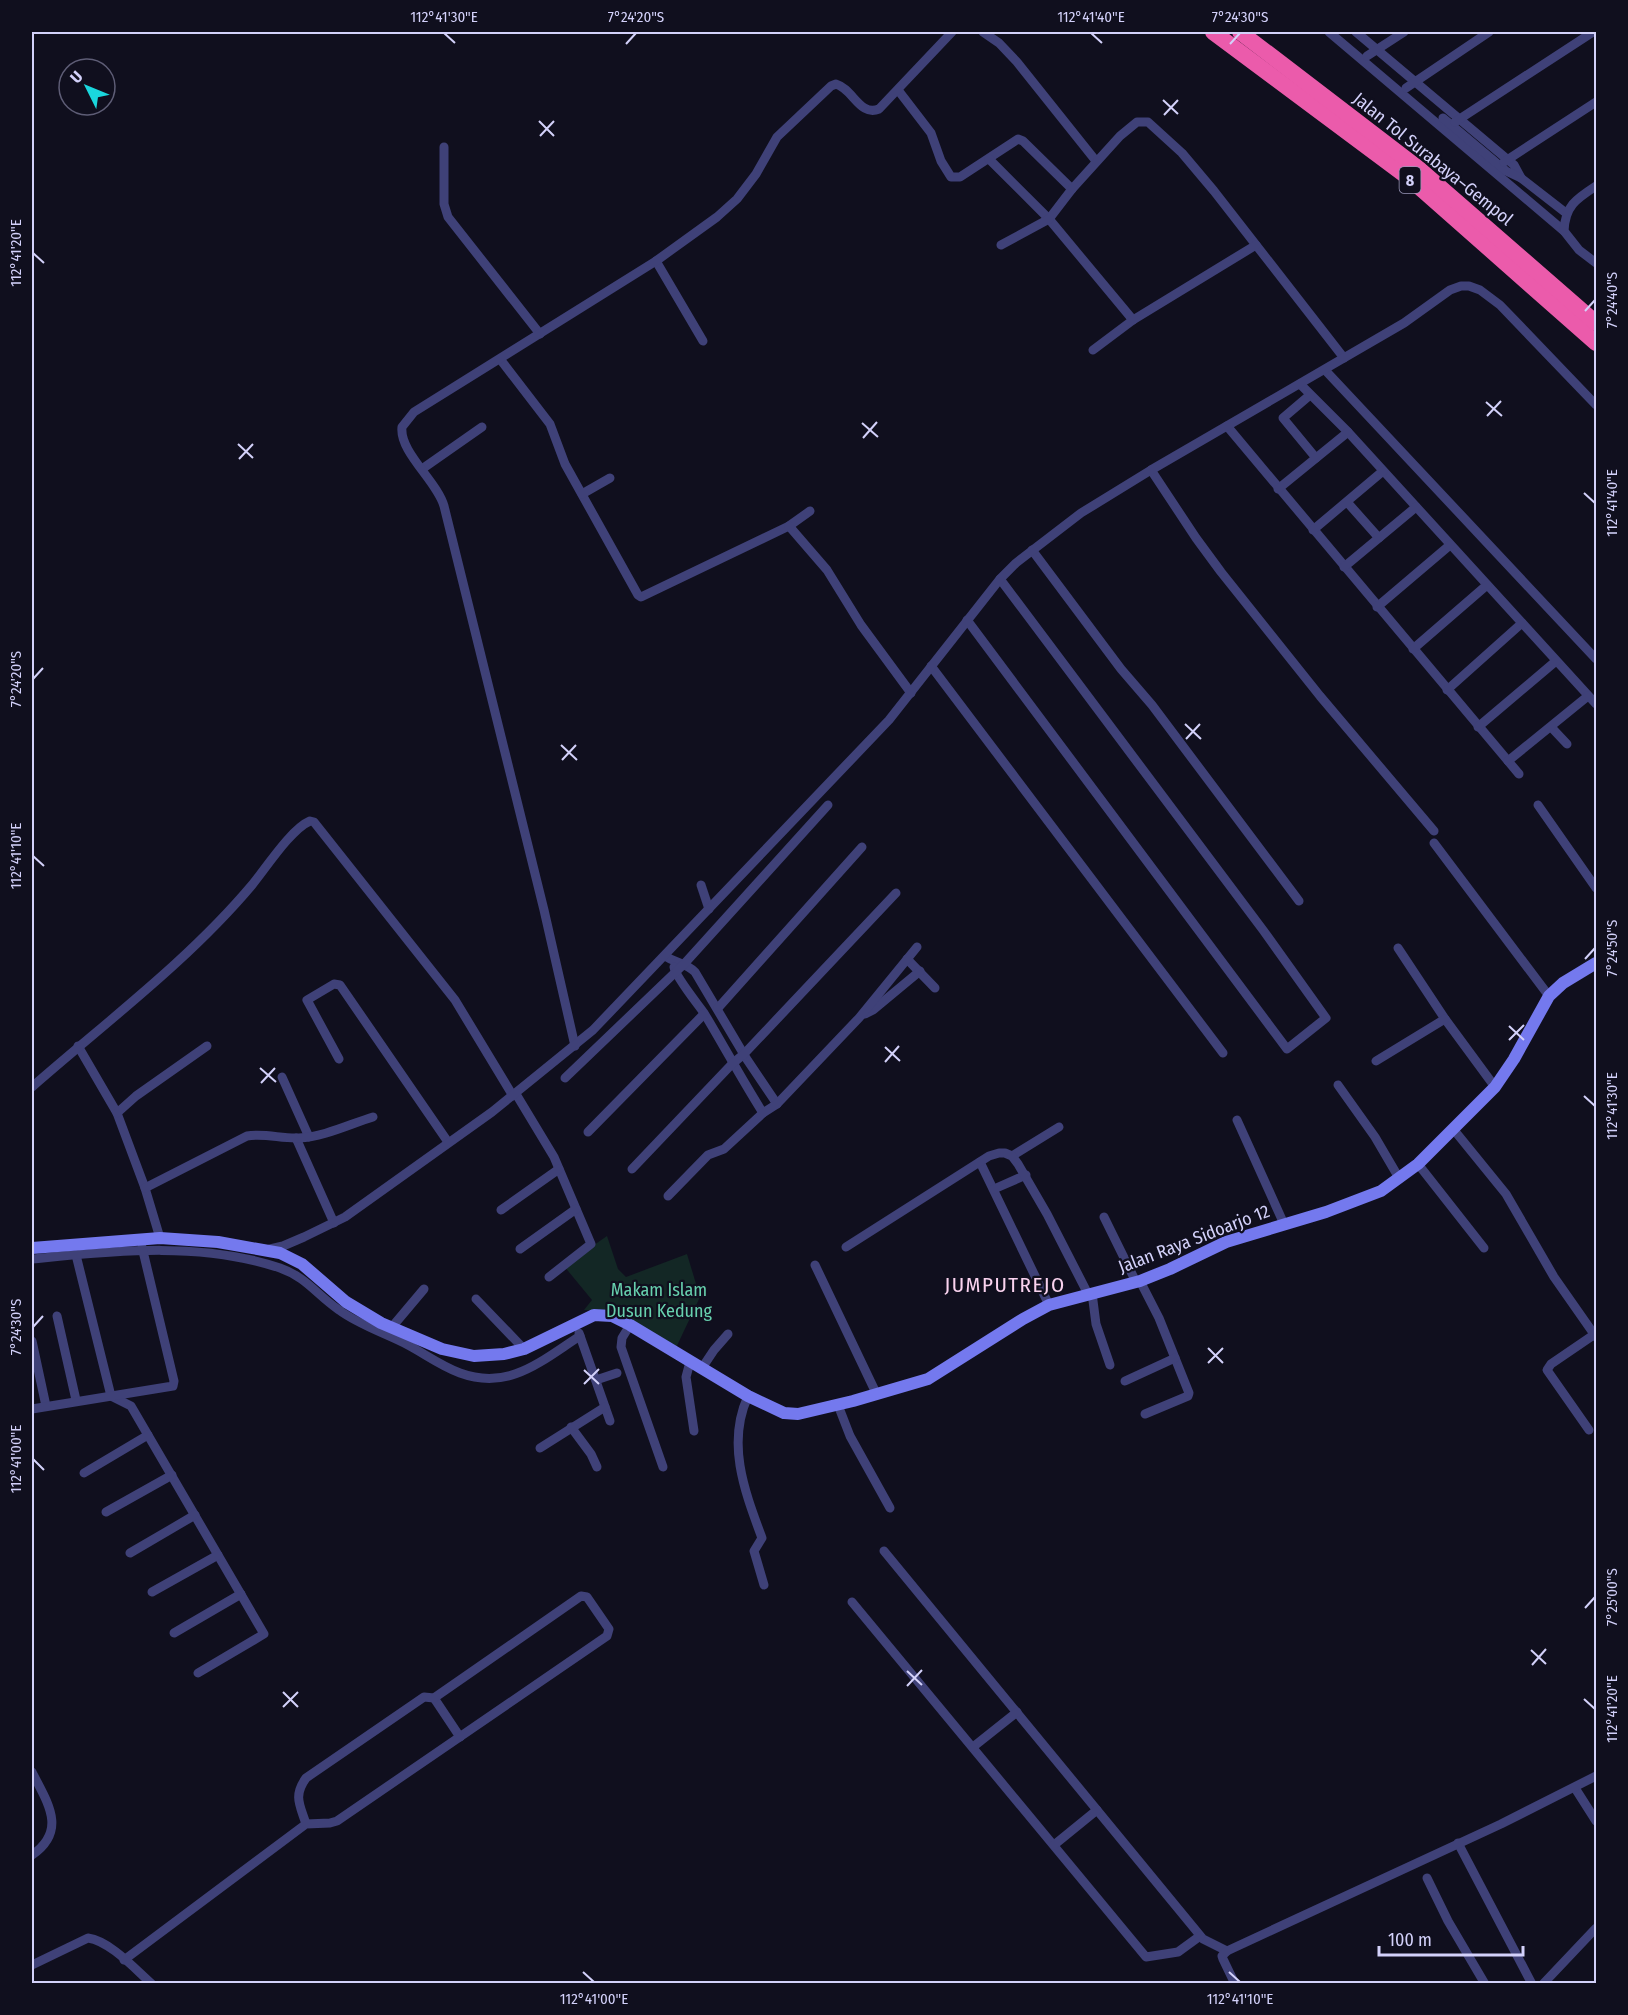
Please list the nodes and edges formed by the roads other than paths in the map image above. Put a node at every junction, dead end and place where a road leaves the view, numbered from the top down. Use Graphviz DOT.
graph roads {
  1 [pos="952,32"];
  2 [pos="983,32"];
  3 [pos="1213,32"];
  4 [pos="1240,32"];
  5 [pos="1329,32"];
  6 [pos="1338,32"];
  7 [pos="1356,32"];
  8 [pos="1404,32"];
  9 [pos="1489,32"];
  10 [pos="1593,32"];
  11 [pos="1377,49"];
  12 [pos="1367,56"];
  13 [pos="1415,81"];
  14 [pos="1406,88"];
  15 [pos="898,90"];
  16 [pos="1596,102"];
  17 [pos="1460,119"];
  18 [pos="1451,125"];
  19 [pos="444,147"];
  20 [pos="989,159"];
  21 [pos="1096,161"];
  22 [pos="1503,162"];
  23 [pos="1596,186"];
  24 [pos="1072,189"];
  25 [pos="1566,213"];
  26 [pos="1048,219"];
  27 [pos="1564,231"];
  28 [pos="1001,245"];
  29 [pos="1256,245"];
  30 [pos="656,261"];
  31 [pos="1596,263"];
  32 [pos="1133,320"];
  33 [pos="1596,323"];
  34 [pos="540,334"];
  35 [pos="703,341"];
  36 [pos="1596,343"];
  37 [pos="1093,350"];
  38 [pos="1344,358"];
  39 [pos="500,359"];
  40 [pos="1325,370"];
  41 [pos="1300,384"];
  42 [pos="1310,395"];
  43 [pos="1596,405"];
  44 [pos="1227,426"];
  45 [pos="482,427"];
  46 [pos="1348,432"];
  47 [pos="1316,458"];
  48 [pos="422,469"];
  49 [pos="1151,470"];
  50 [pos="1383,471"];
  51 [pos="610,478"];
  52 [pos="1278,489"];
  53 [pos="582,494"];
  54 [pos="1347,502"];
  55 [pos="1416,507"];
  56 [pos="810,511"];
  57 [pos="789,526"];
  58 [pos="1313,530"];
  59 [pos="1378,538"];
  60 [pos="1450,545"];
  61 [pos="1032,550"];
  62 [pos="1344,567"];
  63 [pos="999,579"];
  64 [pos="1487,585"];
  65 [pos="1377,607"];
  66 [pos="967,620"];
  67 [pos="1522,623"];
  68 [pos="1413,649"];
  69 [pos="1596,659"];
  70 [pos="1556,661"];
  71 [pos="931,666"];
  72 [pos="1447,690"];
  73 [pos="911,693"];
  74 [pos="1588,696"];
  75 [pos="1596,704"];
  76 [pos="1478,727"];
  77 [pos="1551,727"];
  78 [pos="1567,744"];
  79 [pos="1508,761"];
  80 [pos="1519,774"];
  81 [pos="828,805"];
  82 [pos="1538,805"];
  83 [pos="1434,831"];
  84 [pos="1434,843"];
  85 [pos="862,847"];
  86 [pos="701,885"];
  87 [pos="1596,888"];
  88 [pos="896,893"];
  89 [pos="1299,901"];
  90 [pos="709,909"];
  91 [pos="917,947"];
  92 [pos="1398,948"];
  93 [pos="665,956"];
  94 [pos="907,959"];
  95 [pos="674,962"];
  96 [pos="685,963"];
  97 [pos="1596,963"];
  98 [pos="920,971"];
  99 [pos="675,973"];
  100 [pos="935,988"];
  101 [pos="1549,996"];
  102 [pos="718,1008"];
  103 [pos="704,1014"];
  104 [pos="859,1018"];
  105 [pos="1445,1019"];
  106 [pos="78,1046"];
  107 [pos="207,1046"];
  108 [pos="575,1046"];
  109 [pos="1223,1053"];
  110 [pos="744,1054"];
  111 [pos="339,1059"];
  112 [pos="1376,1061"];
  113 [pos="732,1064"];
  114 [pos="282,1077"];
  115 [pos="566,1078"];
  116 [pos="1338,1085"];
  117 [pos="32,1087"];
  118 [pos="1495,1087"];
  119 [pos="514,1095"];
  120 [pos="777,1104"];
  121 [pos="117,1113"];
  122 [pos="763,1113"];
  123 [pos="374,1117"];
  124 [pos="1237,1120"];
  125 [pos="1059,1127"];
  126 [pos="588,1132"];
  127 [pos="1456,1132"];
  128 [pos="309,1137"];
  129 [pos="296,1138"];
  130 [pos="448,1142"];
  131 [pos="1012,1156"];
  132 [pos="980,1162"];
  133 [pos="1418,1164"];
  134 [pos="632,1168"];
  135 [pos="559,1169"];
  136 [pos="1026,1175"];
  137 [pos="1399,1178"];
  138 [pos="145,1188"];
  139 [pos="994,1190"];
  140 [pos="668,1196"];
  141 [pos="576,1209"];
  142 [pos="501,1210"];
  143 [pos="1104,1217"];
  144 [pos="334,1223"];
  145 [pos="1284,1224"];
  146 [pos="160,1238"];
  147 [pos="142,1245"];
  148 [pos="846,1247"];
  149 [pos="32,1248"];
  150 [pos="1484,1248"];
  151 [pos="520,1249"];
  152 [pos="265,1250"];
  153 [pos="76,1255"];
  154 [pos="32,1259"];
  155 [pos="815,1265"];
  156 [pos="549,1277"];
  157 [pos="1141,1286"];
  158 [pos="424,1289"];
  159 [pos="324,1291"];
  160 [pos="1092,1297"];
  161 [pos="476,1299"];
  162 [pos="1049,1305"];
  163 [pos="57,1316"];
  164 [pos="392,1327"];
  165 [pos="578,1330"];
  166 [pos="627,1330"];
  167 [pos="728,1334"];
  168 [pos="1596,1336"];
  169 [pos="32,1341"];
  170 [pos="524,1349"];
  171 [pos="1175,1358"];
  172 [pos="1110,1365"];
  173 [pos="691,1367"];
  174 [pos="617,1373"];
  175 [pos="596,1380"];
  176 [pos="1125,1381"];
  177 [pos="877,1395"];
  178 [pos="111,1396"];
  179 [pos="76,1400"];
  180 [pos="746,1400"];
  181 [pos="46,1406"];
  182 [pos="605,1407"];
  183 [pos="32,1409"];
  184 [pos="840,1410"];
  185 [pos="1145,1414"];
  186 [pos="610,1421"];
  187 [pos="571,1427"];
  188 [pos="1589,1430"];
  189 [pos="694,1431"];
  190 [pos="148,1435"];
  191 [pos="540,1448"];
  192 [pos="597,1467"];
  193 [pos="663,1467"];
  194 [pos="84,1473"];
  195 [pos="172,1475"];
  196 [pos="890,1508"];
  197 [pos="106,1512"];
  198 [pos="195,1515"];
  199 [pos="884,1551"];
  200 [pos="130,1553"];
  201 [pos="218,1555"];
  202 [pos="764,1585"];
  203 [pos="152,1592"];
  204 [pos="241,1594"];
  205 [pos="852,1602"];
  206 [pos="174,1633"];
  207 [pos="198,1673"];
  208 [pos="434,1698"];
  209 [pos="1017,1712"];
  210 [pos="460,1737"];
  211 [pos="973,1747"];
  212 [pos="32,1772"];
  213 [pos="1596,1776"];
  214 [pos="1578,1794"];
  215 [pos="1097,1810"];
  216 [pos="1596,1821"];
  217 [pos="306,1824"];
  218 [pos="1458,1843"];
  219 [pos="1054,1845"];
  220 [pos="32,1856"];
  221 [pos="1427,1878"];
  222 [pos="1596,1928"];
  223 [pos="1200,1936"];
  224 [pos="1227,1951"];
  225 [pos="124,1960"];
  226 [pos="32,1965"];
  227 [pos="152,1983"];
  228 [pos="1235,1983"];
  229 [pos="1485,1983"];
  230 [pos="1532,1983"];
  231 [pos="1543,1983"];
  1 -- 15 [label="street"];
  2 -- 21 [label="street"];
  3 -- 36 [label="highway, Jalan Tol Surabaya–Gempol / 8"];
  4 -- 33 [label="highway, Jalan Tol Surabaya–Gempol / 8"];
  5 -- 27 [label="street"];
  6 -- 12 [label="street"];
  7 -- 11 [label="street"];
  8 -- 11 [label="street"];
  9 -- 13 [label="street"];
  10 -- 17 [label="street"];
  11 -- 12 [label="street"];
  11 -- 13 [label="street"];
  12 -- 14 [label="street"];
  13 -- 14 [label="street"];
  13 -- 17 [label="street"];
  14 -- 18 [label="street"];
  15 -- 20 [label="street"];
  15 -- 30 [label="street"];
  16 -- 22 [label="street"];
  17 -- 18 [label="street"];
  17 -- 22 [label="street"];
  18 -- 22 [label="street"];
  19 -- 34 [label="street"];
  20 -- 24 [label="street"];
  20 -- 26 [label="street"];
  21 -- 24 [label="street"];
  21 -- 29 [label="street"];
  22 -- 25 [label="street"];
  23 -- 25 [label="street"];
  24 -- 26 [label="street"];
  25 -- 27 [label="street"];
  26 -- 28 [label="street"];
  26 -- 32 [label="street"];
  27 -- 31 [label="street"];
  29 -- 32 [label="street"];
  29 -- 38 [label="street"];
  30 -- 34 [label="street"];
  30 -- 35 [label="street"];
  32 -- 37 [label="street"];
  34 -- 39 [label="street"];
  38 -- 40 [label="street"];
  38 -- 43 [label="street"];
  39 -- 48 [label="street"];
  39 -- 53 [label="street"];
  40 -- 41 [label="street"];
  40 -- 69 [label="street"];
  41 -- 42 [label="street"];
  41 -- 44 [label="street"];
  42 -- 46 [label="street"];
  42 -- 47 [label="street"];
  44 -- 49 [label="street"];
  44 -- 52 [label="street"];
  45 -- 48 [label="street"];
  46 -- 47 [label="street"];
  46 -- 50 [label="street"];
  47 -- 52 [label="street"];
  48 -- 108 [label="street"];
  49 -- 61 [label="street"];
  49 -- 83 [label="street"];
  50 -- 54 [label="street"];
  50 -- 55 [label="street"];
  51 -- 53 [label="street"];
  52 -- 58 [label="street"];
  53 -- 57 [label="street"];
  54 -- 58 [label="street"];
  54 -- 59 [label="street"];
  55 -- 59 [label="street"];
  55 -- 60 [label="street"];
  56 -- 57 [label="street"];
  57 -- 73 [label="street"];
  58 -- 62 [label="street"];
  59 -- 62 [label="street"];
  60 -- 64 [label="street"];
  60 -- 65 [label="street"];
  61 -- 63 [label="street"];
  61 -- 89 [label="street"];
  62 -- 65 [label="street"];
  63 -- 66 [label="street"];
  63 -- 66 [label="street"];
  64 -- 67 [label="street"];
  64 -- 68 [label="street"];
  65 -- 68 [label="street"];
  66 -- 71 [label="street"];
  67 -- 70 [label="street"];
  67 -- 72 [label="street"];
  68 -- 72 [label="street"];
  70 -- 74 [label="street"];
  70 -- 76 [label="street"];
  71 -- 73 [label="street"];
  71 -- 109 [label="street"];
  72 -- 76 [label="street"];
  73 -- 90 [label="street"];
  74 -- 75 [label="street"];
  74 -- 77 [label="street"];
  76 -- 79 [label="street"];
  77 -- 78 [label="street"];
  77 -- 79 [label="street"];
  79 -- 80 [label="street"];
  81 -- 96 [label="street"];
  82 -- 87 [label="street"];
  84 -- 101 [label="street"];
  85 -- 102 [label="street"];
  86 -- 90 [label="street"];
  88 -- 110 [label="street"];
  90 -- 93 [label="street"];
  91 -- 94 [label="street"];
  92 -- 105 [label="street"];
  93 -- 95 [label="street"];
  93 -- 108 [label="street"];
  94 -- 98 [label="street"];
  94 -- 104 [label="street"];
  95 -- 96 [label="street"];
  95 -- 99 [label="street"];
  96 -- 99 [label="street"];
  96 -- 102 [label="street"];
  97 -- 101 [label="main road, Jalan Raya Sidoarjo 12"];
  98 -- 100 [label="street"];
  98 -- 104 [label="street"];
  99 -- 103 [label="street"];
  99 -- 115 [label="street"];
  101 -- 118 [label="main road, Jalan Raya Sidoarjo 12"];
  102 -- 110 [label="street"];
  103 -- 113 [label="street"];
  103 -- 126 [label="street"];
  104 -- 120 [label="street"];
  105 -- 112 [label="street"];
  105 -- 118 [label="street"];
  106 -- 117 [label="street"];
  106 -- 119 [label="street"];
  106 -- 121 [label="street"];
  107 -- 121 [label="street"];
  108 -- 119 [label="street"];
  110 -- 113 [label="street"];
  110 -- 120 [label="street"];
  111 -- 130 [label="street"];
  113 -- 122 [label="street"];
  113 -- 134 [label="street"];
  114 -- 128 [label="street"];
  116 -- 137 [label="street"];
  118 -- 127 [label="main road, Jalan Raya Sidoarjo 12"];
  119 -- 130 [label="street"];
  119 -- 135 [label="street"];
  120 -- 122 [label="street"];
  121 -- 138 [label="street"];
  122 -- 140 [label="street"];
  123 -- 128 [label="street"];
  124 -- 145 [label="street"];
  125 -- 131 [label="street"];
  127 -- 133 [label="main road, Jalan Raya Sidoarjo 12"];
  127 -- 168 [label="street"];
  128 -- 129 [label="street"];
  129 -- 138 [label="street"];
  129 -- 144 [label="street"];
  130 -- 144 [label="street"];
  131 -- 132 [label="street"];
  131 -- 136 [label="street"];
  132 -- 139 [label="street"];
  132 -- 148 [label="street"];
  133 -- 137 [label="main road, Jalan Raya Sidoarjo 12"];
  133 -- 150 [label="street"];
  135 -- 141 [label="street"];
  135 -- 142 [label="street"];
  136 -- 139 [label="street"];
  136 -- 160 [label="street"];
  137 -- 145 [label="main road, Jalan Raya Sidoarjo 12"];
  138 -- 146 [label="street"];
  139 -- 162 [label="street"];
  141 -- 151 [label="street"];
  141 -- 156 [label="street"];
  143 -- 157 [label="street"];
  144 -- 152 [label="street"];
  145 -- 157 [label="main road, Jalan Raya Sidoarjo 12"];
  146 -- 147 [label="main road, Jalan Raya Sidoarjo 12"];
  146 -- 152 [label="main road, Jalan Raya Sidoarjo 12"];
  147 -- 149 [label="main road, Jalan Raya Sidoarjo 12"];
  147 -- 153 [label="street"];
  147 -- 159 [label="street"];
  147 -- 178 [label="street"];
  152 -- 159 [label="main road, Jalan Raya Sidoarjo 12"];
  153 -- 154 [label="street"];
  153 -- 178 [label="street"];
  155 -- 177 [label="street"];
  157 -- 160 [label="main road, Jalan Raya Sidoarjo 12"];
  157 -- 171 [label="street"];
  158 -- 164 [label="street"];
  159 -- 164 [label="main road, Jalan Raya Sidoarjo 12"];
  159 -- 165 [label="street"];
  160 -- 162 [label="main road, Jalan Raya Sidoarjo 12"];
  160 -- 172 [label="street"];
  161 -- 170 [label="street"];
  162 -- 177 [label="main road, Jalan Raya Sidoarjo 12"];
  163 -- 179 [label="street"];
  164 -- 170 [label="main road, Jalan Raya Sidoarjo 12"];
  165 -- 166 [label="main road, Jalan Raya Sidoarjo 12"];
  165 -- 170 [label="main road, Jalan Raya Sidoarjo 12"];
  165 -- 175 [label="street"];
  166 -- 173 [label="main road, Jalan Raya Sidoarjo 12"];
  166 -- 193 [label="street"];
  167 -- 173 [label="street"];
  168 -- 188 [label="street"];
  169 -- 181 [label="street"];
  171 -- 176 [label="street"];
  171 -- 185 [label="street"];
  173 -- 180 [label="main road, Jalan Raya Sidoarjo 12"];
  173 -- 189 [label="street"];
  174 -- 175 [label="street"];
  175 -- 182 [label="street"];
  177 -- 184 [label="main road, Jalan Raya Sidoarjo 12"];
  178 -- 179 [label="street"];
  178 -- 190 [label="street"];
  179 -- 181 [label="street"];
  180 -- 184 [label="main road, Jalan Raya Sidoarjo 12"];
  180 -- 202 [label="street"];
  181 -- 183 [label="street"];
  182 -- 186 [label="street"];
  182 -- 187 [label="street"];
  184 -- 196 [label="street"];
  187 -- 191 [label="street"];
  187 -- 192 [label="street"];
  190 -- 194 [label="street"];
  190 -- 195 [label="street"];
  195 -- 197 [label="street"];
  195 -- 198 [label="street"];
  198 -- 200 [label="street"];
  198 -- 201 [label="street"];
  199 -- 209 [label="street"];
  201 -- 203 [label="street"];
  201 -- 204 [label="street"];
  204 -- 206 [label="street"];
  204 -- 207 [label="street"];
  205 -- 211 [label="street"];
  208 -- 210 [label="street"];
  208 -- 210 [label="street"];
  208 -- 217 [label="street"];
  209 -- 211 [label="street"];
  209 -- 215 [label="street"];
  210 -- 217 [label="street"];
  211 -- 219 [label="street"];
  212 -- 220 [label="street"];
  213 -- 214 [label="street"];
  214 -- 216 [label="street"];
  214 -- 218 [label="street"];
  215 -- 219 [label="street"];
  215 -- 223 [label="street"];
  217 -- 225 [label="street"];
  218 -- 224 [label="street"];
  218 -- 230 [label="street"];
  219 -- 223 [label="street"];
  221 -- 229 [label="street"];
  222 -- 231 [label="street"];
  223 -- 224 [label="street"];
  224 -- 228 [label="street"];
  225 -- 226 [label="street"];
  225 -- 227 [label="street"];
}
